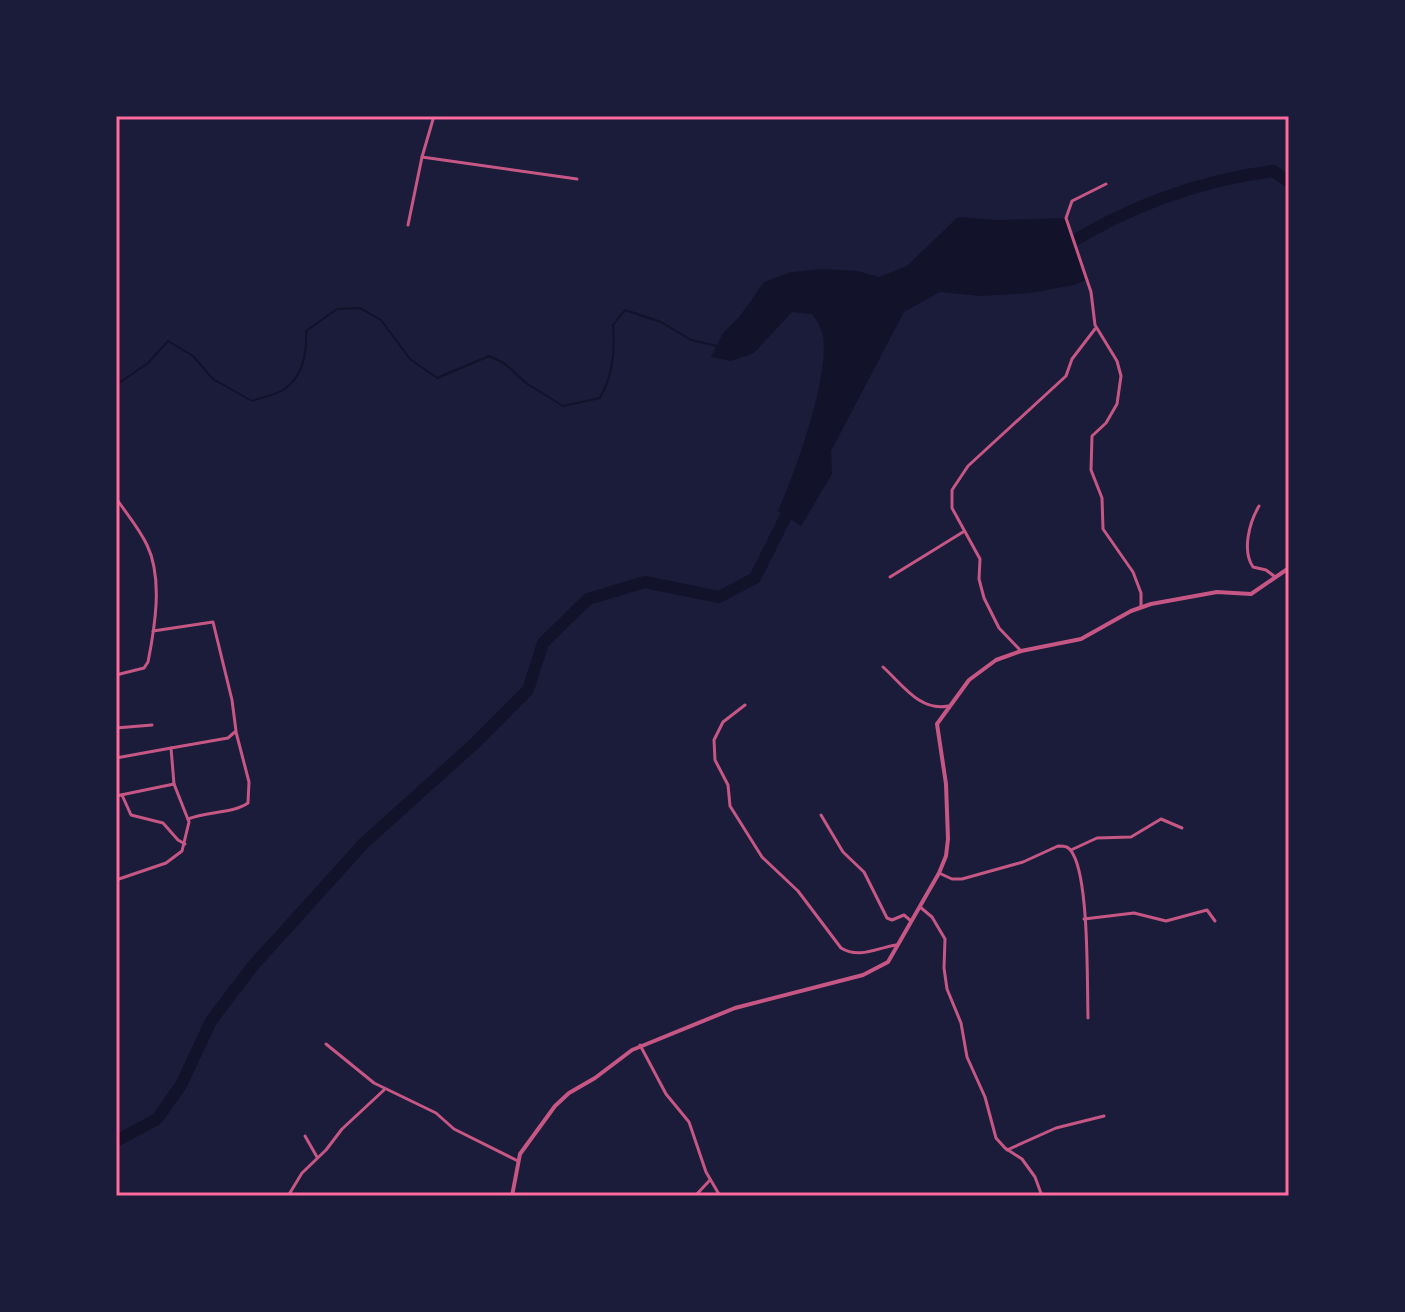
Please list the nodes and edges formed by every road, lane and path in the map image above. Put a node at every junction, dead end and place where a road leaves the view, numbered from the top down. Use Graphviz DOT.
graph roads {
  1 [pos="434,116"];
  2 [pos="422,157"];
  3 [pos="577,179"];
  4 [pos="1106,184"];
  5 [pos="408,225"];
  6 [pos="1096,328"];
  7 [pos="116,498"];
  8 [pos="1259,506"];
  9 [pos="963,532"];
  10 [pos="1289,568"];
  11 [pos="890,577"];
  12 [pos="1274,577"];
  13 [pos="1141,606"];
  14 [pos="153,631"];
  15 [pos="1021,651"];
  16 [pos="883,667"];
  17 [pos="116,675"];
  18 [pos="745,705"];
  19 [pos="948,706"];
  20 [pos="152,725"];
  21 [pos="116,728"];
  22 [pos="236,731"];
  23 [pos="171,748"];
  24 [pos="116,758"];
  25 [pos="174,784"];
  26 [pos="122,795"];
  27 [pos="116,796"];
  28 [pos="821,815"];
  29 [pos="188,819"];
  30 [pos="1182,828"];
  31 [pos="185,844"];
  32 [pos="1071,850"];
  33 [pos="939,873"];
  34 [pos="116,880"];
  35 [pos="920,907"];
  36 [pos="1084,919"];
  37 [pos="1215,921"];
  38 [pos="912,922"];
  39 [pos="900,944"];
  40 [pos="1088,1018"];
  41 [pos="326,1044"];
  42 [pos="640,1045"];
  43 [pos="384,1089"];
  44 [pos="1104,1116"];
  45 [pos="305,1136"];
  46 [pos="1007,1150"];
  47 [pos="317,1158"];
  48 [pos="518,1161"];
  49 [pos="710,1180"];
  50 [pos="288,1196"];
  51 [pos="512,1196"];
  52 [pos="695,1196"];
  53 [pos="720,1196"];
  54 [pos="1042,1196"];
  1 -- 2 [label="street"];
  2 -- 3 [label="street"];
  2 -- 5 [label="street"];
  4 -- 6 [label="street"];
  6 -- 9 [label="street"];
  6 -- 13 [label="street"];
  7 -- 14 [label="street"];
  8 -- 12 [label="street"];
  9 -- 11 [label="street"];
  9 -- 15 [label="street"];
  10 -- 12 [label="street"];
  12 -- 13 [label="street"];
  13 -- 15 [label="street"];
  14 -- 17 [label="street"];
  14 -- 22 [label="street"];
  15 -- 19 [label="street"];
  16 -- 19 [label="street"];
  18 -- 39 [label="street"];
  19 -- 33 [label="street"];
  20 -- 21 [label="street"];
  22 -- 23 [label="street"];
  22 -- 29 [label="street"];
  23 -- 24 [label="street"];
  23 -- 25 [label="street"];
  25 -- 26 [label="street"];
  25 -- 29 [label="street"];
  26 -- 27 [label="street"];
  26 -- 31 [label="street"];
  28 -- 38 [label="street"];
  29 -- 31 [label="street"];
  30 -- 32 [label="street"];
  31 -- 34 [label="street"];
  32 -- 33 [label="street"];
  32 -- 36 [label="street"];
  33 -- 35 [label="street"];
  35 -- 38 [label="street"];
  35 -- 46 [label="street"];
  36 -- 37 [label="street"];
  36 -- 40 [label="street"];
  38 -- 39 [label="street"];
  39 -- 42 [label="street"];
  41 -- 43 [label="street"];
  42 -- 48 [label="street"];
  42 -- 49 [label="street"];
  43 -- 47 [label="street"];
  43 -- 48 [label="street"];
  44 -- 46 [label="street"];
  45 -- 47 [label="street"];
  46 -- 54 [label="street"];
  47 -- 50 [label="street"];
  48 -- 51 [label="street"];
  49 -- 52 [label="street"];
  49 -- 53 [label="street"];
}
